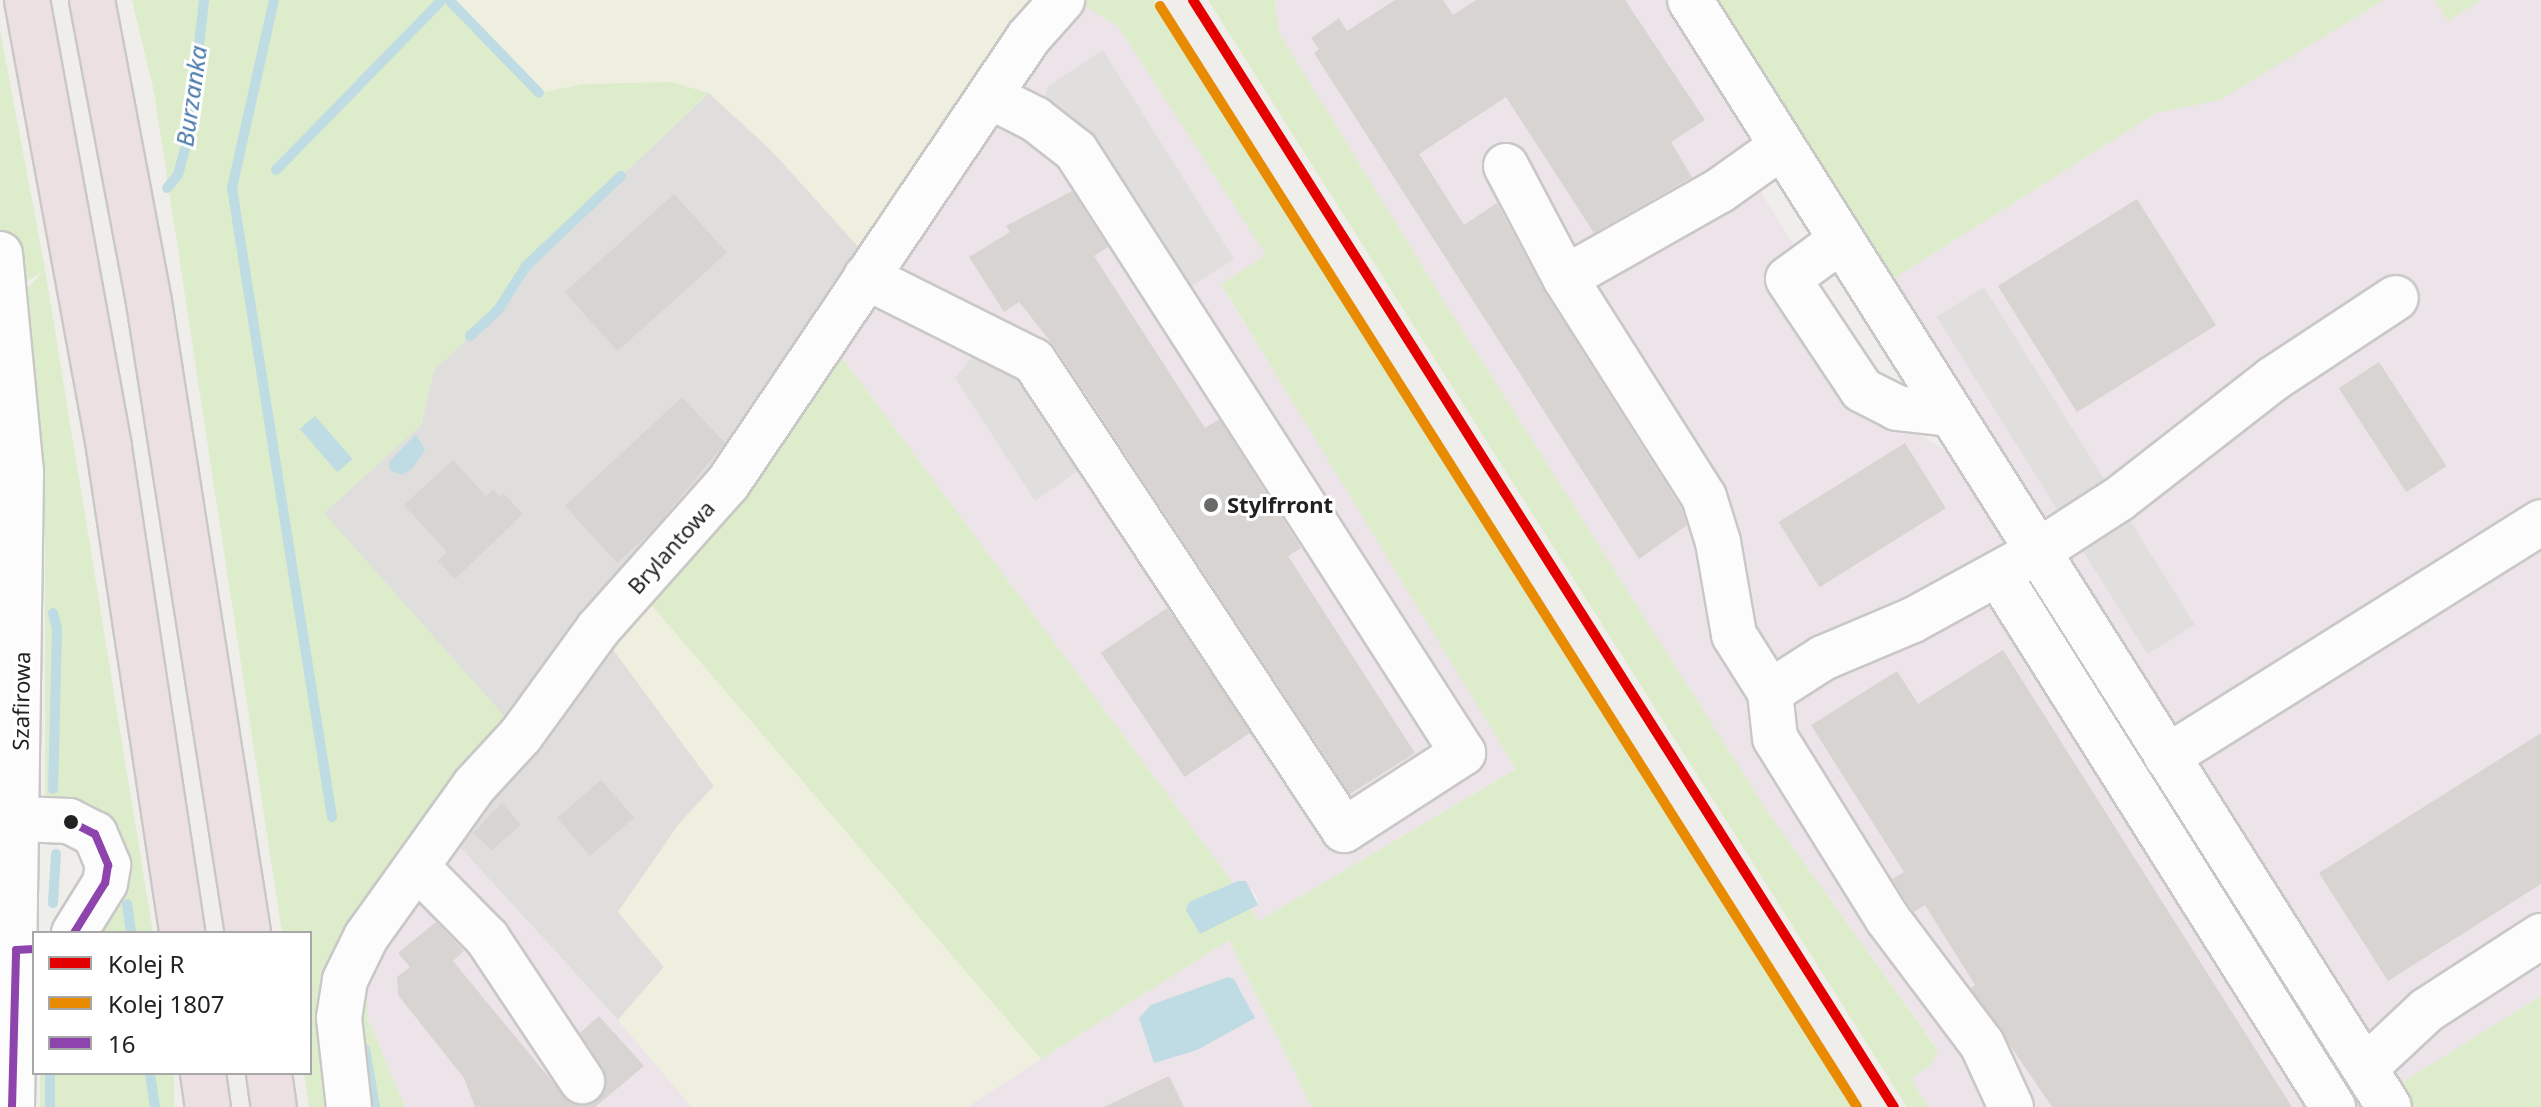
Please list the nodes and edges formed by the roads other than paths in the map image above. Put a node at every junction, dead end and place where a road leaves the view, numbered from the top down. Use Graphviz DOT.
graph roads {
  1 [pos="27,0"];
  2 [pos="92,0"];
  3 [pos="1062,0"];
  4 [pos="1690,0"];
  5 [pos="989,96"];
  6 [pos="1781,147"];
  7 [pos="1506,166"];
  8 [pos="1840,241"];
  9 [pos="3,274"];
  10 [pos="866,277"];
  11 [pos="1565,278"];
  12 [pos="2396,298"];
  13 [pos="1950,414"];
  14 [pos="2541,522"];
  15 [pos="2037,552"];
  16 [pos="1998,574"];
  17 [pos="1770,692"];
  18 [pos="10,752"];
  19 [pos="2167,757"];
  20 [pos="20,819"];
  21 [pos="417,867"];
  22 [pos="75,931"];
  23 [pos="182,931"];
  24 [pos="248,931"];
  25 [pos="2541,936"];
  26 [pos="25,949"];
  27 [pos="2365,1068"];
  28 [pos="203,1075"];
  29 [pos="269,1075"];
  30 [pos="582,1081"];
  31 [pos="12,1107"];
  32 [pos="208,1107"];
  33 [pos="274,1107"];
  34 [pos="349,1107"];
  35 [pos="2011,1107"];
  36 [pos="2333,1107"];
  37 [pos="2389,1107"];
  1 -- 23 [label="highway"];
  2 -- 24 [label="highway"];
  3 -- 5 [label="street, Brylantowa"];
  4 -- 6 [label="street"];
  5 -- 10 [label="street, Brylantowa"];
  5 -- 10 [label="street"];
  6 -- 8 [label="street"];
  6 -- 11 [label="street"];
  7 -- 11 [label="street"];
  8 -- 13 [label="street"];
  8 -- 13 [label="street"];
  9 -- 18 [label="street, Szafirowa"];
  10 -- 21 [label="street, Brylantowa"];
  11 -- 17 [label="street"];
  12 -- 15 [label="street"];
  13 -- 15 [label="street"];
  14 -- 19 [label="street"];
  15 -- 16 [label="street"];
  15 -- 19 [label="street"];
  16 -- 17 [label="street"];
  16 -- 36 [label="street"];
  17 -- 35 [label="street"];
  18 -- 20 [label="street, Szafirowa"];
  19 -- 27 [label="street"];
  20 -- 22 [label="street"];
  20 -- 26 [label="street, Szafirowa"];
  21 -- 30 [label="street"];
  21 -- 34 [label="street, Brylantowa"];
  25 -- 27 [label="street"];
  26 -- 31 [label="street, Szafirowa"];
  27 -- 37 [label="street"];
  28 -- 32 [label="highway"];
  29 -- 33 [label="highway"];
}
